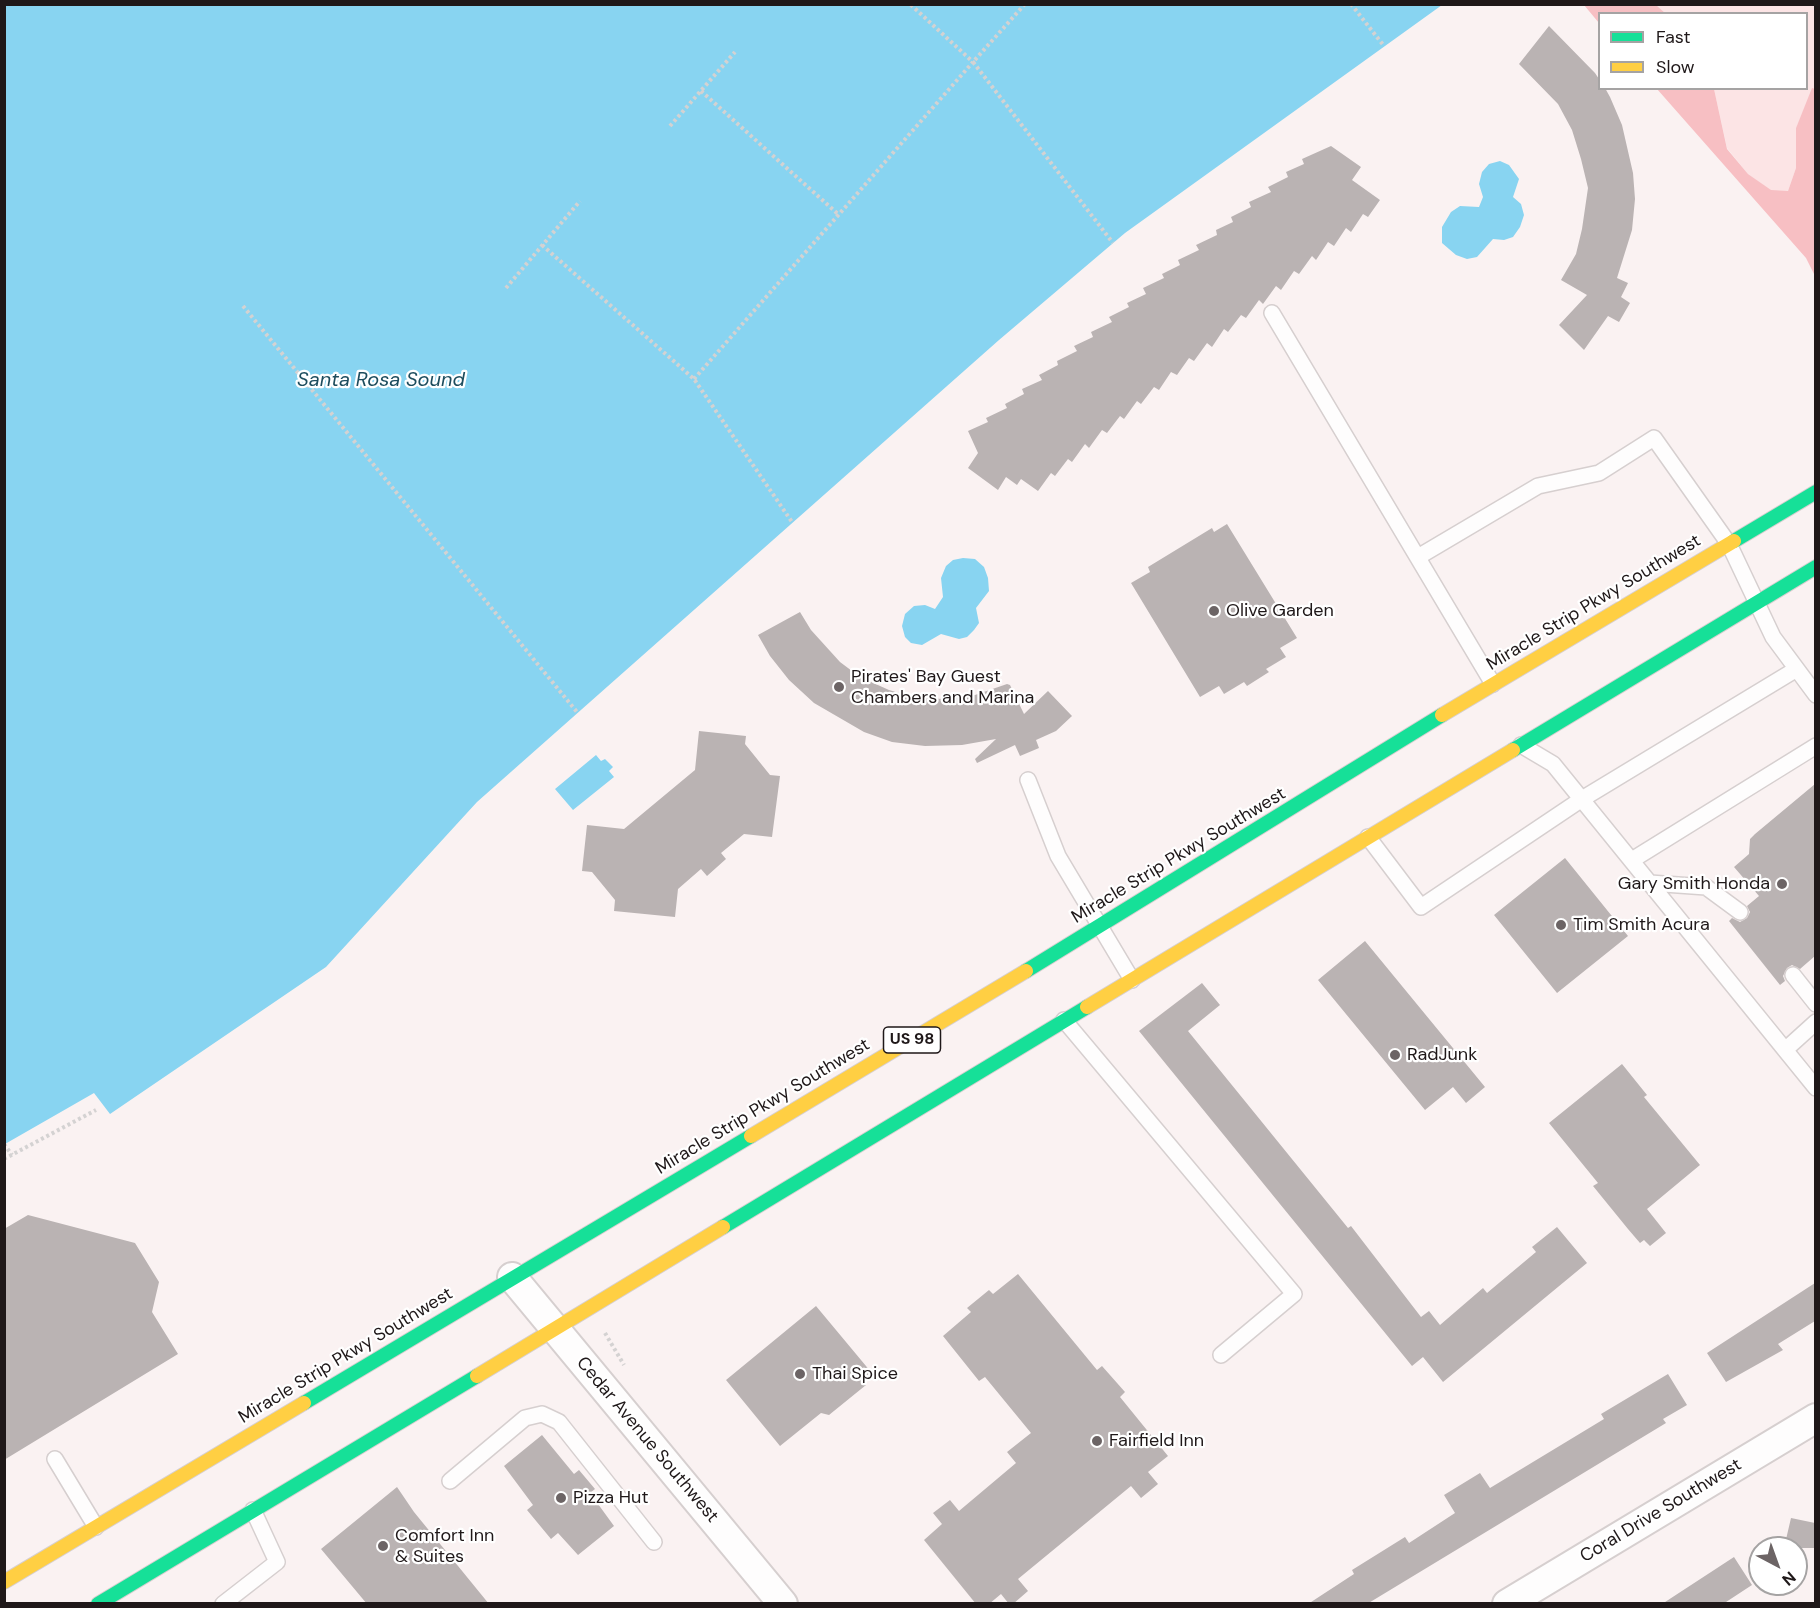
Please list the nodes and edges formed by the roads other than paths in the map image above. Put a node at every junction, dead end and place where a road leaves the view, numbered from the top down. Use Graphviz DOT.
graph roads {
  1 [pos="1272,313"];
  2 [pos="1815,492"];
  3 [pos="1729,544"];
  4 [pos="1418,557"];
  5 [pos="1815,567"];
  6 [pos="1759,602"];
  7 [pos="1795,670"];
  8 [pos="1493,684"];
  9 [pos="1815,695"];
  10 [pos="1521,745"];
  11 [pos="1815,746"];
  12 [pos="1028,780"];
  13 [pos="1582,799"];
  14 [pos="1368,837"];
  15 [pos="1632,860"];
  16 [pos="1650,883"];
  17 [pos="1740,912"];
  18 [pos="1099,926"];
  19 [pos="1792,975"];
  20 [pos="1132,980"];
  21 [pos="1815,1004"];
  22 [pos="1064,1020"];
  23 [pos="1815,1022"];
  24 [pos="1785,1050"];
  25 [pos="1815,1088"];
  26 [pos="512,1277"];
  27 [pos="555,1328"];
  28 [pos="1221,1355"];
  29 [pos="1815,1418"];
  30 [pos="55,1459"];
  31 [pos="450,1481"];
  32 [pos="253,1510"];
  33 [pos="96,1527"];
  34 [pos="654,1542"];
  35 [pos="4,1582"];
  36 [pos="98,1604"];
  37 [pos="224,1604"];
  38 [pos="783,1604"];
  39 [pos="1507,1604"];
  1 -- 4 [label="lane"];
  2 -- 3 [label="highway, Miracle Strip Pkwy Southwest / US 98"];
  3 -- 4 [label="lane"];
  3 -- 6 [label="lane"];
  3 -- 8 [label="highway, Miracle Strip Pkwy Southwest / US 98"];
  4 -- 8 [label="lane"];
  5 -- 6 [label="highway"];
  6 -- 7 [label="lane"];
  6 -- 10 [label="highway"];
  7 -- 9 [label="lane"];
  7 -- 13 [label="lane"];
  8 -- 18 [label="highway, Miracle Strip Pkwy Southwest / US 98"];
  10 -- 13 [label="lane"];
  10 -- 14 [label="highway"];
  11 -- 15 [label="lane"];
  12 -- 18 [label="lane"];
  13 -- 14 [label="lane"];
  13 -- 15 [label="lane"];
  14 -- 20 [label="highway"];
  15 -- 16 [label="lane"];
  16 -- 17 [label="lane"];
  16 -- 24 [label="lane"];
  18 -- 20 [label="lane"];
  18 -- 26 [label="highway, Miracle Strip Pkwy Southwest / US 98"];
  19 -- 21 [label="lane"];
  20 -- 22 [label="highway"];
  22 -- 27 [label="highway"];
  22 -- 28 [label="lane"];
  23 -- 24 [label="lane"];
  24 -- 25 [label="lane"];
  26 -- 27 [label="street, Cedar Avenue Southwest"];
  26 -- 33 [label="highway, Miracle Strip Pkwy Southwest / US 98"];
  27 -- 32 [label="highway"];
  27 -- 38 [label="street, Cedar Avenue Southwest"];
  29 -- 39 [label="street, Coral Drive Southwest"];
  30 -- 33 [label="lane"];
  31 -- 34 [label="lane"];
  32 -- 36 [label="highway"];
  32 -- 37 [label="lane"];
  33 -- 35 [label="highway, Miracle Strip Pkwy Southwest / US 98"];
}
